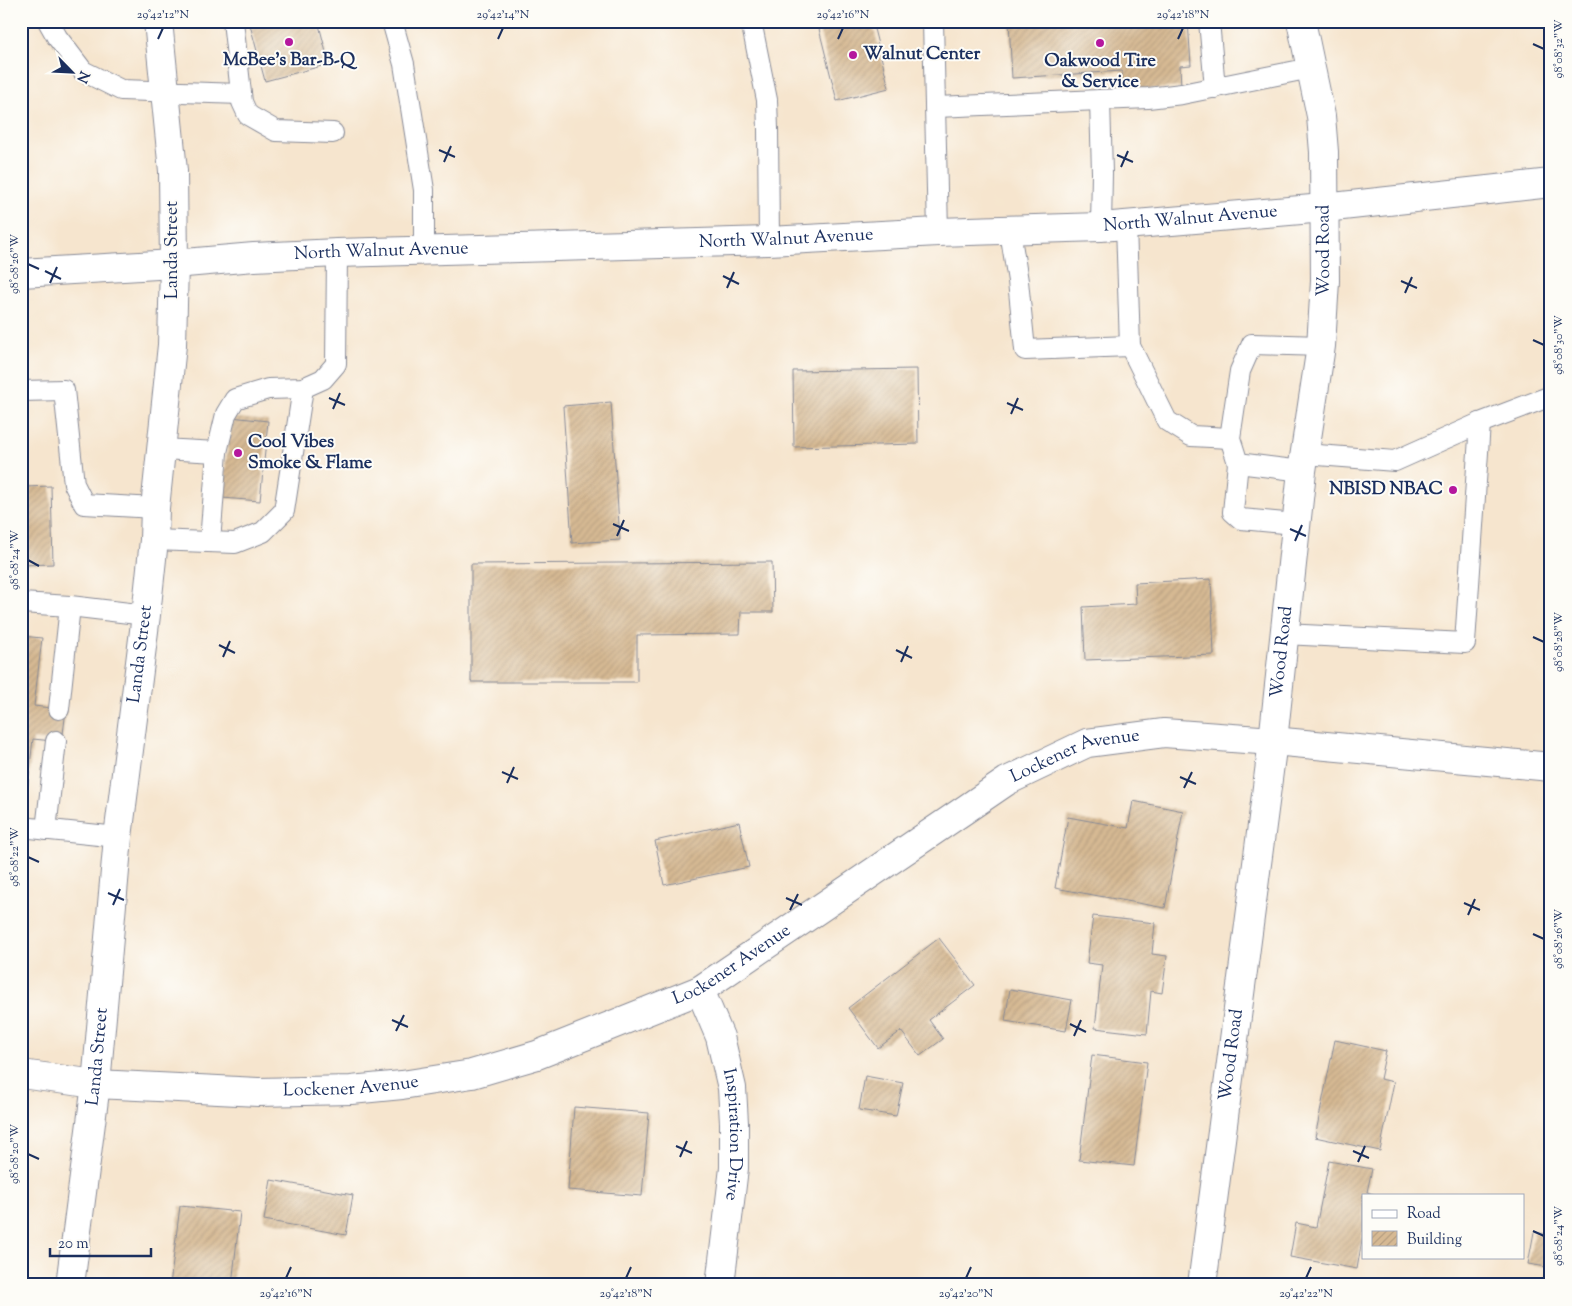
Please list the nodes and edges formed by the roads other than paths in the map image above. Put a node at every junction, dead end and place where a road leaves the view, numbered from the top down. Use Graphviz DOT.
graph roads {
  1 [pos="48,21"];
  2 [pos="158,21"];
  3 [pos="233,21"];
  4 [pos="392,21"];
  5 [pos="750,21"];
  6 [pos="933,21"];
  7 [pos="1209,21"];
  8 [pos="1301,21"];
  9 [pos="1311,68"];
  10 [pos="1214,88"];
  11 [pos="164,92"];
  12 [pos="241,94"];
  13 [pos="1100,100"];
  14 [pos="936,107"];
  15 [pos="333,133"];
  16 [pos="1551,182"];
  17 [pos="1324,208"];
  18 [pos="1114,226"];
  19 [pos="1010,230"];
  20 [pos="938,232"];
  21 [pos="769,241"];
  22 [pos="424,250"];
  23 [pos="338,253"];
  24 [pos="174,264"];
  25 [pos="21,273"];
  26 [pos="1130,346"];
  27 [pos="1321,346"];
  28 [pos="304,388"];
  29 [pos="21,391"];
  30 [pos="1551,396"];
  31 [pos="1480,423"];
  32 [pos="1230,438"];
  33 [pos="162,449"];
  34 [pos="217,452"];
  35 [pos="1238,463"];
  36 [pos="1304,463"];
  37 [pos="155,508"];
  38 [pos="1296,524"];
  39 [pos="154,540"];
  40 [pos="210,542"];
  41 [pos="21,603"];
  42 [pos="70,606"];
  43 [pos="146,615"];
  44 [pos="1284,634"];
  45 [pos="59,709"];
  46 [pos="56,741"];
  47 [pos="1273,741"];
  48 [pos="1551,767"];
  49 [pos="21,827"];
  50 [pos="46,830"];
  51 [pos="118,837"];
  52 [pos="700,990"];
  53 [pos="21,1074"];
  54 [pos="96,1084"];
  55 [pos="70,1285"];
  56 [pos="720,1285"];
  57 [pos="1202,1285"];
  1 -- 11 [label="lane"];
  2 -- 11 [label="street, Landa Street"];
  3 -- 12 [label="lane"];
  4 -- 22 [label="lane"];
  5 -- 21 [label="lane"];
  6 -- 14 [label="lane"];
  7 -- 10 [label="lane"];
  8 -- 9 [label="street, Wood Road"];
  9 -- 10 [label="lane"];
  9 -- 17 [label="street, Wood Road"];
  10 -- 13 [label="lane"];
  11 -- 12 [label="lane"];
  11 -- 24 [label="street, Landa Street"];
  12 -- 15 [label="lane"];
  13 -- 14 [label="lane"];
  13 -- 18 [label="lane"];
  14 -- 20 [label="lane"];
  16 -- 17 [label="street, North Walnut Avenue"];
  17 -- 18 [label="street, North Walnut Avenue"];
  17 -- 27 [label="street, Wood Road"];
  18 -- 19 [label="street, North Walnut Avenue"];
  18 -- 26 [label="lane"];
  19 -- 20 [label="street, North Walnut Avenue"];
  19 -- 26 [label="lane"];
  20 -- 21 [label="street, North Walnut Avenue"];
  21 -- 22 [label="street, North Walnut Avenue"];
  22 -- 23 [label="street, North Walnut Avenue"];
  23 -- 24 [label="street, North Walnut Avenue"];
  23 -- 28 [label="lane"];
  24 -- 25 [label="street, North Walnut Avenue"];
  24 -- 33 [label="street, Landa Street"];
  26 -- 32 [label="lane"];
  27 -- 32 [label="lane"];
  27 -- 36 [label="street, Wood Road"];
  28 -- 34 [label="lane"];
  28 -- 40 [label="lane"];
  29 -- 37 [label="lane"];
  30 -- 31 [label="lane"];
  31 -- 36 [label="lane"];
  31 -- 44 [label="lane"];
  32 -- 35 [label="lane"];
  33 -- 34 [label="lane"];
  33 -- 37 [label="street, Landa Street"];
  34 -- 40 [label="lane"];
  35 -- 36 [label="lane"];
  35 -- 38 [label="lane"];
  36 -- 38 [label="street, Wood Road"];
  37 -- 39 [label="street, Landa Street"];
  38 -- 44 [label="street, Wood Road"];
  39 -- 40 [label="lane"];
  39 -- 43 [label="street, Landa Street"];
  41 -- 42 [label="lane"];
  42 -- 43 [label="lane"];
  42 -- 45 [label="lane"];
  43 -- 51 [label="street, Landa Street"];
  44 -- 47 [label="street, Wood Road"];
  46 -- 50 [label="lane"];
  47 -- 48 [label="street, Lockener Avenue"];
  47 -- 52 [label="street, Lockener Avenue"];
  47 -- 57 [label="street, Wood Road"];
  49 -- 50 [label="lane"];
  50 -- 51 [label="lane"];
  51 -- 54 [label="street, Landa Street"];
  52 -- 54 [label="street, Lockener Avenue"];
  52 -- 56 [label="street, Inspiration Drive"];
  53 -- 54 [label="street, Lockener Avenue"];
  54 -- 55 [label="street, Landa Street"];
}
